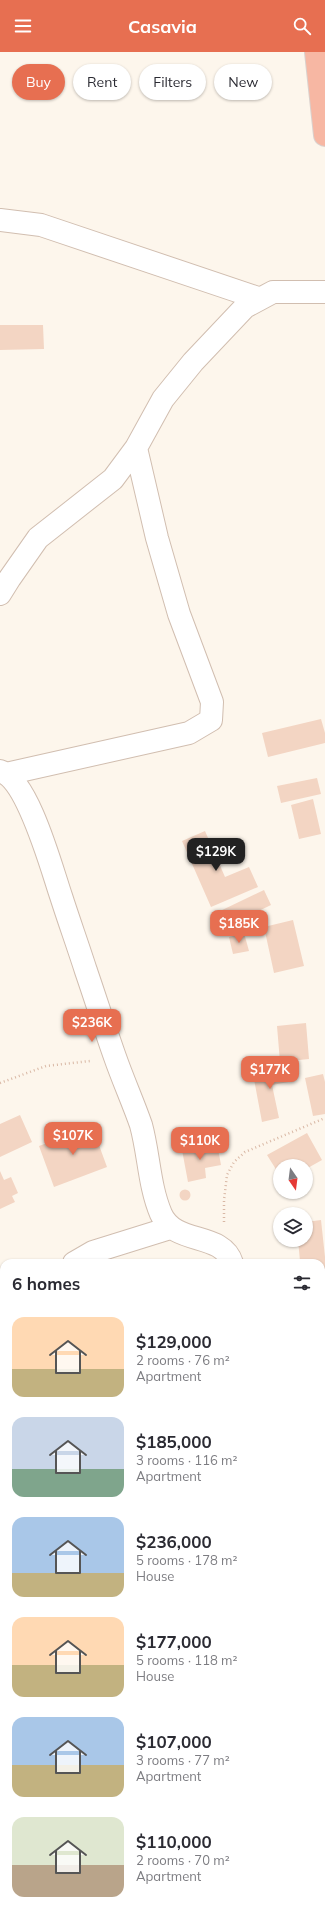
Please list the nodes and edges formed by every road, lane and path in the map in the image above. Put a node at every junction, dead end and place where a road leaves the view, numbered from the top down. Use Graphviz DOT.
graph roads {
  1 [pos="316,52"];
  2 [pos="325,135"];
  3 [pos="0,220"];
  4 [pos="325,292"];
  5 [pos="258,298"];
  6 [pos="136,448"];
  7 [pos="0,594"];
  8 [pos="2,771"];
  9 [pos="115,1056"];
  10 [pos="0,1083"];
  11 [pos="325,1118"];
  12 [pos="170,1228"];
  13 [pos="227,1256"];
  14 [pos="81,1259"];
  1 -- 2 [label="highway"];
  3 -- 5 [label="street"];
  4 -- 5 [label="street"];
  5 -- 6 [label="street"];
  6 -- 7 [label="street"];
  6 -- 8 [label="street"];
  8 -- 9 [label="street"];
  9 -- 10 [label="path"];
  9 -- 12 [label="street"];
  11 -- 13 [label="path"];
  12 -- 13 [label="street"];
  12 -- 14 [label="street"];
}
